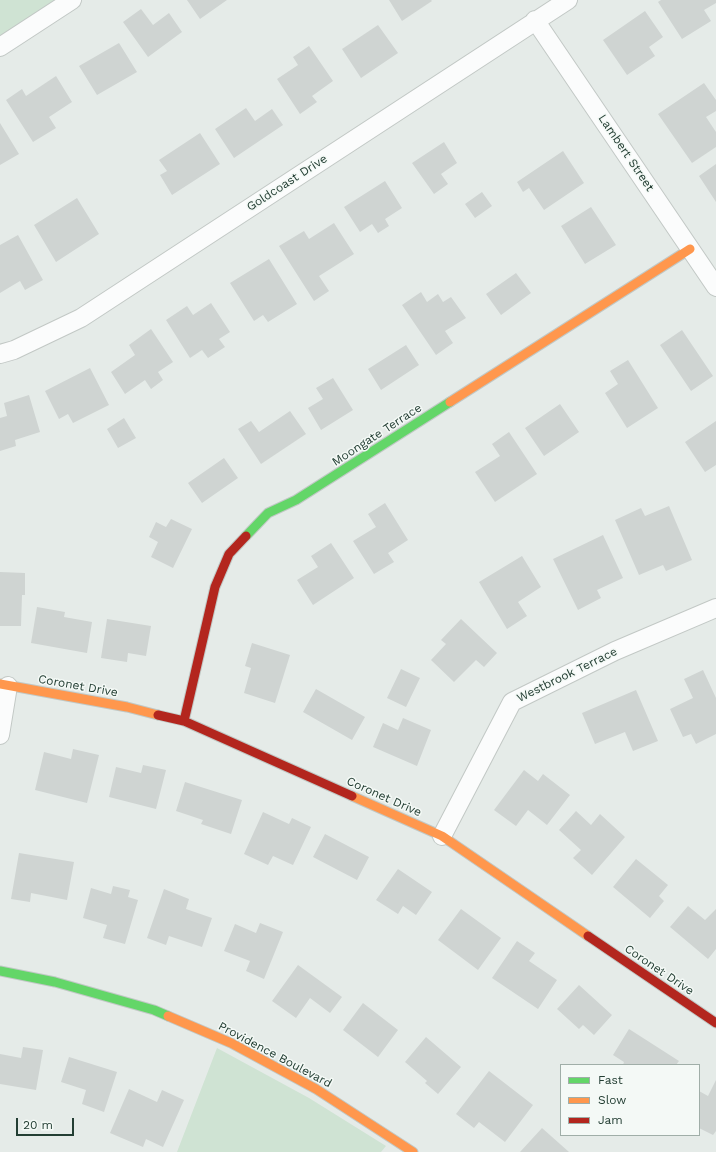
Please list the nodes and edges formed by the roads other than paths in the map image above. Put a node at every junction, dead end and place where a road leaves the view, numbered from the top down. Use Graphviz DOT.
graph roads {
  1 [pos="72,0"];
  2 [pos="568,0"];
  3 [pos="535,20"];
  4 [pos="0,47"];
  5 [pos="690,249"];
  6 [pos="716,287"];
  7 [pos="0,354"];
  8 [pos="716,608"];
  9 [pos="4,685"];
  10 [pos="184,721"];
  11 [pos="0,735"];
  12 [pos="442,836"];
  13 [pos="0,971"];
  14 [pos="716,1023"];
  15 [pos="402,1149"];
  1 -- 4 [label="street"];
  2 -- 3 [label="street, Goldcoast Drive"];
  3 -- 5 [label="street, Lambert Street"];
  3 -- 7 [label="street, Goldcoast Drive"];
  5 -- 6 [label="street, Lambert Street"];
  5 -- 10 [label="street, Moongate Terrace"];
  8 -- 12 [label="street, Westbrook Terrace"];
  9 -- 10 [label="street, Coronet Drive"];
  9 -- 11 [label="street"];
  10 -- 12 [label="street, Coronet Drive"];
  12 -- 14 [label="street, Coronet Drive"];
  13 -- 15 [label="street, Providence Boulevard"];
}
